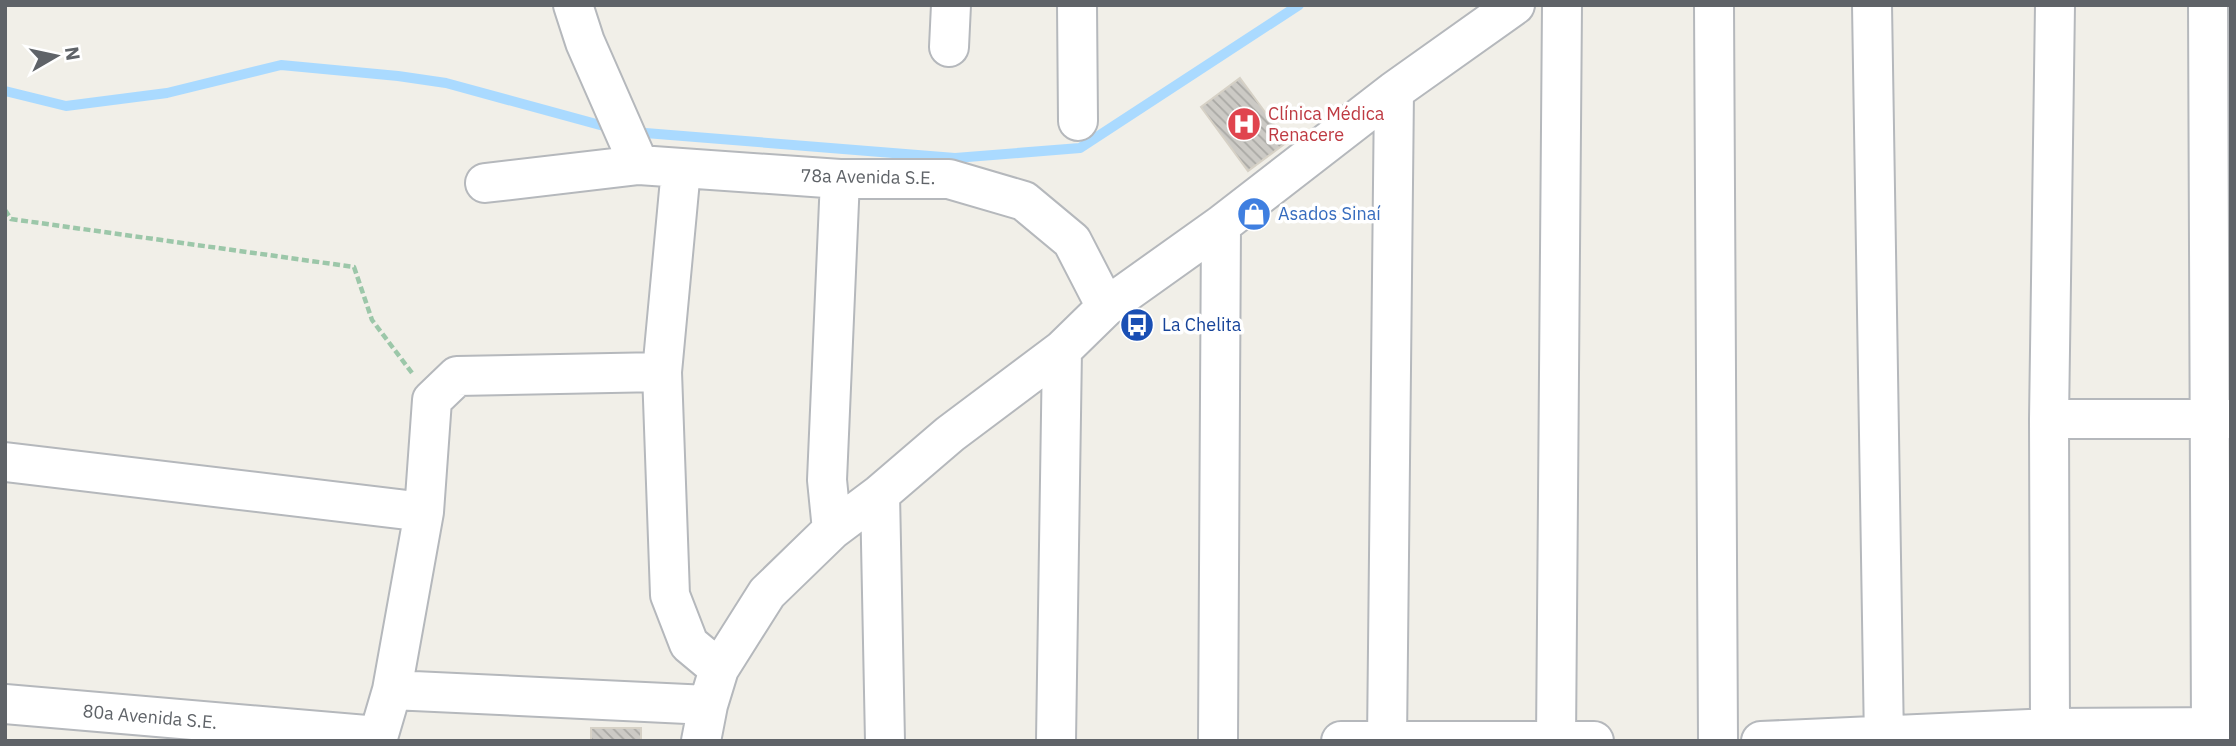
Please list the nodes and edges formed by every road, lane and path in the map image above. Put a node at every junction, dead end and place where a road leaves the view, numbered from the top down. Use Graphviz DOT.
graph roads {
  1 [pos="573,5"];
  2 [pos="951,5"];
  3 [pos="1077,5"];
  4 [pos="1515,5"];
  5 [pos="1562,5"];
  6 [pos="1714,5"];
  7 [pos="1872,5"];
  8 [pos="2055,5"];
  9 [pos="2208,5"];
  10 [pos="948,47"];
  11 [pos="1394,90"];
  12 [pos="1078,121"];
  13 [pos="639,165"];
  14 [pos="681,169"];
  15 [pos="840,179"];
  16 [pos="485,183"];
  17 [pos="5,210"];
  18 [pos="1222,225"];
  19 [pos="1106,307"];
  20 [pos="1062,350"];
  21 [pos="662,372"];
  22 [pos="432,400"];
  23 [pos="2049,419"];
  24 [pos="2220,419"];
  25 [pos="5,462"];
  26 [pos="880,494"];
  27 [pos="424,512"];
  28 [pos="832,530"];
  29 [pos="719,669"];
  30 [pos="392,690"];
  31 [pos="5,704"];
  32 [pos="705,723"];
  33 [pos="2050,728"];
  34 [pos="2221,728"];
  35 [pos="378,739"];
  36 [pos="1884,739"];
  37 [pos="1387,740"];
  38 [pos="885,741"];
  39 [pos="1056,741"];
  40 [pos="1218,741"];
  41 [pos="1341,741"];
  42 [pos="1556,741"];
  43 [pos="1594,741"];
  44 [pos="1718,741"];
  45 [pos="1761,741"];
  1 -- 13 [label="street"];
  2 -- 10 [label="street"];
  3 -- 12 [label="street"];
  4 -- 11 [label="street"];
  5 -- 42 [label="street"];
  6 -- 44 [label="street"];
  7 -- 36 [label="street"];
  8 -- 23 [label="street"];
  9 -- 24 [label="street"];
  11 -- 18 [label="street"];
  11 -- 37 [label="street"];
  13 -- 14 [label="street, 78a Avenida S.E."];
  13 -- 16 [label="street, 78a Avenida S.E."];
  14 -- 15 [label="street, 78a Avenida S.E."];
  14 -- 21 [label="street"];
  15 -- 19 [label="street, 78a Avenida S.E."];
  15 -- 28 [label="street"];
  17 -- 22 [label="path"];
  18 -- 19 [label="street"];
  18 -- 40 [label="street"];
  19 -- 20 [label="street"];
  20 -- 26 [label="street"];
  20 -- 39 [label="street"];
  21 -- 22 [label="street"];
  21 -- 29 [label="street"];
  22 -- 27 [label="street"];
  23 -- 24 [label="street"];
  23 -- 33 [label="street"];
  24 -- 34 [label="street"];
  25 -- 27 [label="street"];
  26 -- 28 [label="street"];
  26 -- 38 [label="street"];
  27 -- 30 [label="street"];
  28 -- 29 [label="street"];
  29 -- 32 [label="street"];
  30 -- 32 [label="street"];
  30 -- 35 [label="street"];
  31 -- 35 [label="street, 80a Avenida S.E."];
  33 -- 34 [label="street"];
  33 -- 36 [label="street"];
  36 -- 45 [label="street"];
  37 -- 41 [label="street"];
  37 -- 42 [label="street"];
  42 -- 43 [label="street"];
}
